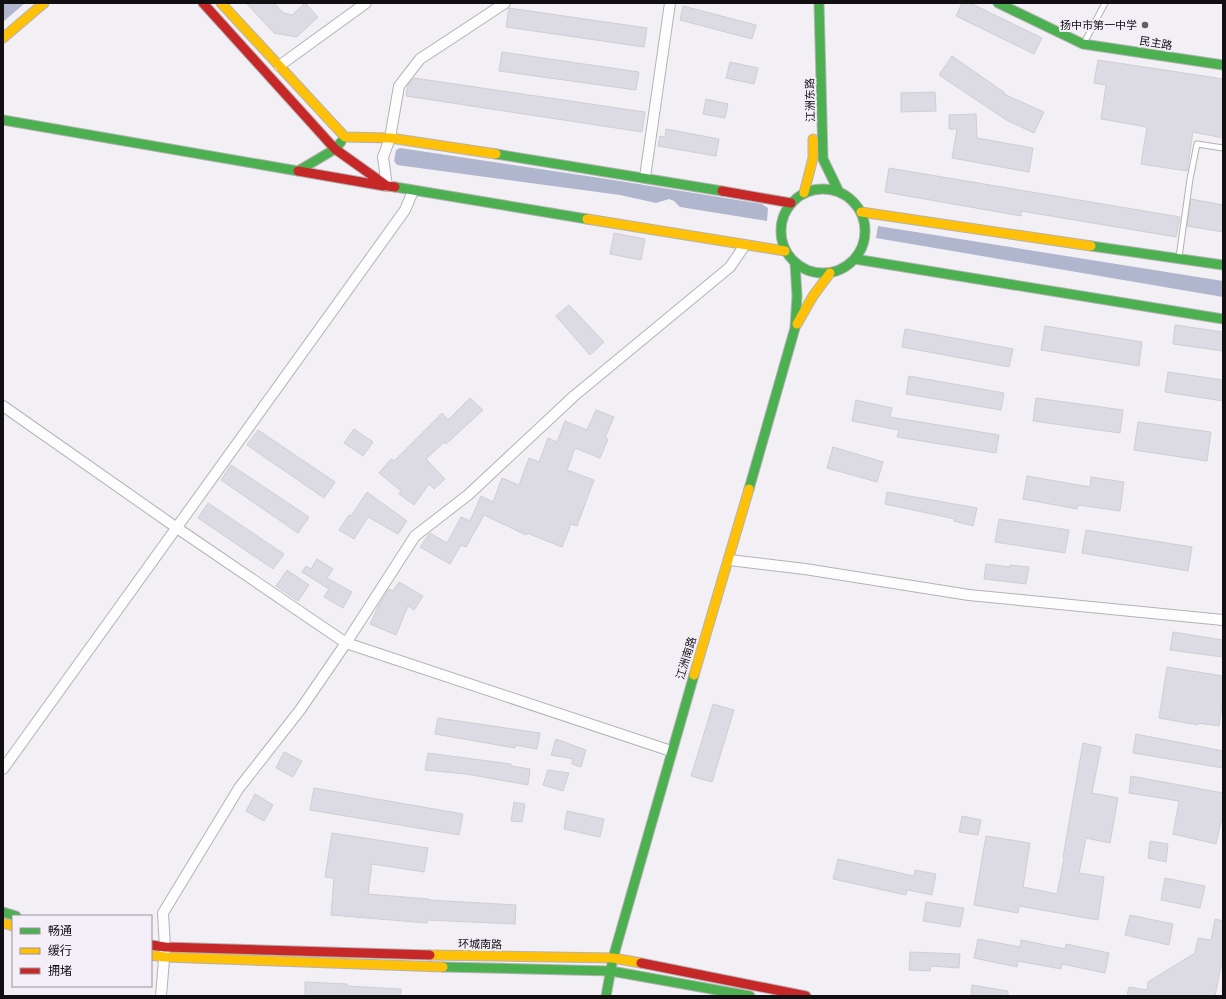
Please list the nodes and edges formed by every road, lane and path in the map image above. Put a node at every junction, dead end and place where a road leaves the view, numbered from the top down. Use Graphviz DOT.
graph roads {
  1 [pos="44,3"];
  2 [pos="203,3"];
  3 [pos="221,3"];
  4 [pos="366,3"];
  5 [pos="505,3"];
  6 [pos="670,3"];
  7 [pos="810,3"];
  8 [pos="819,3"];
  9 [pos="998,3"];
  10 [pos="1105,3"];
  11 [pos="3,38"];
  12 [pos="1083,44"];
  13 [pos="1223,65"];
  14 [pos="279,66"];
  15 [pos="3,120"];
  16 [pos="345,137"];
  17 [pos="390,138"];
  18 [pos="1223,148"];
  19 [pos="335,149"];
  20 [pos="298,171"];
  21 [pos="645,177"];
  22 [pos="387,186"];
  23 [pos="413,191"];
  24 [pos="839,192"];
  25 [pos="804,193"];
  26 [pos="791,203"];
  27 [pos="861,212"];
  28 [pos="745,245"];
  29 [pos="785,251"];
  30 [pos="1179,258"];
  31 [pos="854,259"];
  32 [pos="795,263"];
  33 [pos="1223,265"];
  34 [pos="830,273"];
  35 [pos="1223,320"];
  36 [pos="795,328"];
  37 [pos="3,406"];
  38 [pos="177,528"];
  39 [pos="729,560"];
  40 [pos="1223,620"];
  41 [pos="346,643"];
  42 [pos="671,751"];
  43 [pos="3,769"];
  44 [pos="3,912"];
  45 [pos="13,915"];
  46 [pos="152,946"];
  47 [pos="165,952"];
  48 [pos="152,955"];
  49 [pos="613,958"];
  50 [pos="611,971"];
  51 [pos="161,996"];
  52 [pos="606,996"];
  53 [pos="750,996"];
  54 [pos="806,996"];
  1 -- 11 [label="main road"];
  2 -- 19 [label="main road"];
  3 -- 14 [label="main road"];
  4 -- 14 [label="street"];
  5 -- 17 [label="street"];
  6 -- 21 [label="street"];
  7 -- 25 [label="main road, 江洲东路"];
  8 -- 24 [label="main road, 江洲东路"];
  9 -- 12 [label="main road, 民主路"];
  10 -- 12 [label="lane"];
  12 -- 13 [label="main road, 民主路"];
  14 -- 16 [label="main road"];
  15 -- 20 [label="main road"];
  16 -- 17 [label="main road"];
  16 -- 19 [label="main road"];
  17 -- 21 [label="main road"];
  17 -- 22 [label="street"];
  18 -- 30 [label="lane"];
  19 -- 20 [label="main road"];
  19 -- 22 [label="main road"];
  20 -- 22 [label="main road"];
  21 -- 26 [label="main road"];
  22 -- 23 [label="main road"];
  23 -- 28 [label="main road"];
  23 -- 38 [label="street"];
  24 -- 25 [label="main road"];
  24 -- 27 [label="main road"];
  25 -- 26 [label="main road"];
  26 -- 29 [label="main road"];
  27 -- 30 [label="main road"];
  27 -- 31 [label="main road"];
  28 -- 29 [label="main road"];
  28 -- 41 [label="street"];
  29 -- 32 [label="main road"];
  30 -- 33 [label="main road"];
  31 -- 34 [label="main road"];
  31 -- 35 [label="main road"];
  32 -- 34 [label="main road"];
  32 -- 36 [label="main road"];
  34 -- 36 [label="main road"];
  36 -- 39 [label="main road, 江洲南路"];
  37 -- 38 [label="street"];
  38 -- 41 [label="street"];
  38 -- 43 [label="street"];
  39 -- 40 [label="street"];
  39 -- 42 [label="main road, 江洲南路"];
  41 -- 42 [label="street"];
  41 -- 47 [label="street"];
  42 -- 49 [label="main road, 江洲南路"];
  44 -- 45 [label="main road"];
  46 -- 47 [label="main road, 环城南路"];
  47 -- 48 [label="main road, 环城南路"];
  47 -- 49 [label="main road, 环城南路"];
  47 -- 50 [label="main road, 环城南路"];
  47 -- 51 [label="street"];
  49 -- 50 [label="main road, 江洲南路"];
  49 -- 54 [label="main road, 环城南路"];
  50 -- 52 [label="main road, 江洲南路"];
  50 -- 53 [label="main road, 环城南路"];
}
